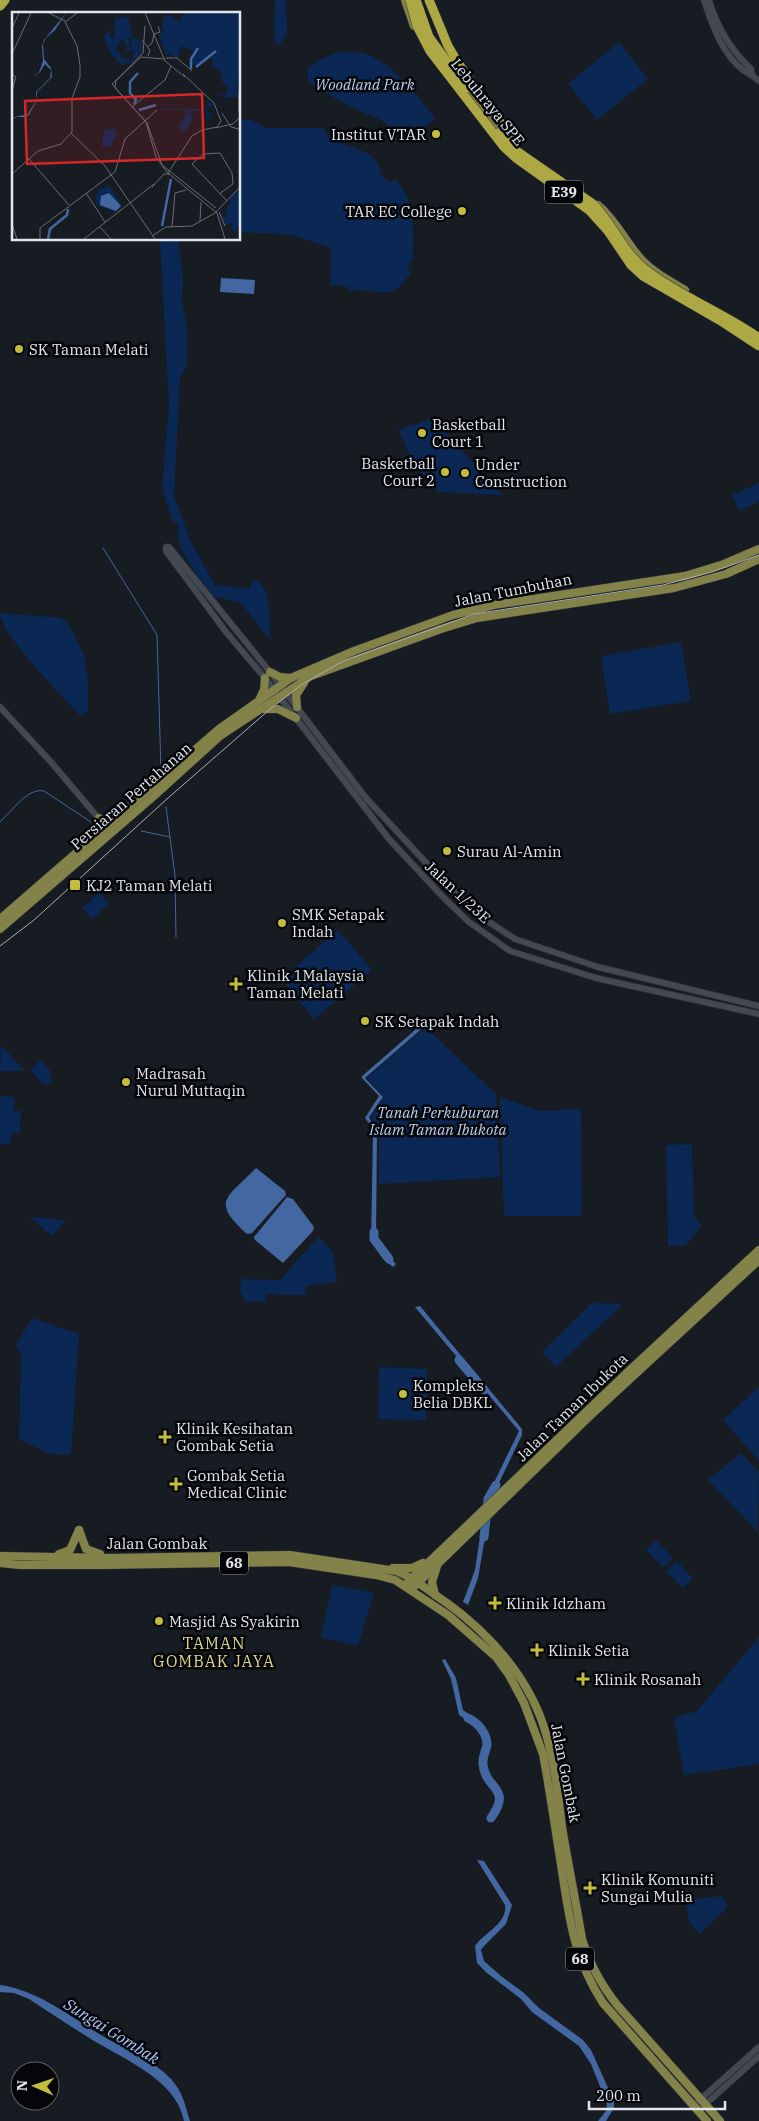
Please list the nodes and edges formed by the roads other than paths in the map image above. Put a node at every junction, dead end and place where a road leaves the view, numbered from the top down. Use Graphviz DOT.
graph roads {
  1 [pos="5,0"];
  2 [pos="405,0"];
  3 [pos="410,0"];
  4 [pos="416,0"];
  5 [pos="421,0"];
  6 [pos="430,0"];
  7 [pos="704,0"];
  8 [pos="709,0"];
  9 [pos="0,6"];
  10 [pos="752,74"];
  11 [pos="759,81"];
  12 [pos="534,164"];
  13 [pos="634,250"];
  14 [pos="622,258"];
  15 [pos="759,336"];
  16 [pos="759,347"];
  17 [pos="759,549"];
  18 [pos="747,555"];
  19 [pos="757,560"];
  20 [pos="724,564"];
  21 [pos="734,571"];
  22 [pos="684,576"];
  23 [pos="694,583"];
  24 [pos="584,591"];
  25 [pos="549,596"];
  26 [pos="585,601"];
  27 [pos="550,606"];
  28 [pos="267,675"];
  29 [pos="311,676"];
  30 [pos="291,678"];
  31 [pos="276,687"];
  32 [pos="282,694"];
  33 [pos="259,700"];
  34 [pos="0,706"];
  35 [pos="297,707"];
  36 [pos="260,709"];
  37 [pos="296,718"];
  38 [pos="99,818"];
  39 [pos="113,821"];
  40 [pos="108,830"];
  41 [pos="96,835"];
  42 [pos="0,919"];
  43 [pos="0,929"];
  44 [pos="759,1006"];
  45 [pos="759,1014"];
  46 [pos="759,1250"];
  47 [pos="759,1260"];
  48 [pos="476,1522"];
  49 [pos="0,1556"];
  50 [pos="42,1556"];
  51 [pos="111,1558"];
  52 [pos="435,1561"];
  53 [pos="0,1562"];
  54 [pos="389,1569"];
  55 [pos="377,1571"];
  56 [pos="415,1580"];
  57 [pos="409,1588"];
  58 [pos="435,1596"];
  59 [pos="542,1720"];
  60 [pos="544,1754"];
  61 [pos="759,2047"];
  62 [pos="759,2056"];
  63 [pos="704,2101"];
  64 [pos="696,2108"];
  65 [pos="707,2121"];
  66 [pos="720,2121"];
  1 -- 9 [label="highway"];
  2 -- 14 [label="main road"];
  3 -- 16 [label="highway, Lebuhraya SPE / E39, bridge"];
  4 -- 12 [label="highway, Lebuhraya SPE / E39, bridge"];
  5 -- 13 [label="main road"];
  6 -- 12 [label="highway, bridge"];
  7 -- 10 [label="street"];
  8 -- 10 [label="street"];
  10 -- 11 [label="street"];
  12 -- 15 [label="highway, Lebuhraya SPE / E39, bridge"];
  13 -- 14 [label="main road"];
  13 -- 15 [label="main road"];
  14 -- 16 [label="main road"];
  17 -- 18 [label="main road, Jalan Tumbuhan"];
  18 -- 19 [label="main road"];
  18 -- 20 [label="main road, Jalan Tumbuhan"];
  19 -- 21 [label="main road, Jalan Tumbuhan"];
  20 -- 21 [label="main road"];
  20 -- 22 [label="main road, Jalan Tumbuhan"];
  21 -- 23 [label="main road, Jalan Tumbuhan"];
  22 -- 23 [label="main road"];
  22 -- 24 [label="main road, Jalan Tumbuhan"];
  23 -- 26 [label="main road, Jalan Tumbuhan"];
  24 -- 25 [label="main road, Jalan Tumbuhan"];
  24 -- 26 [label="main road"];
  25 -- 27 [label="main road"];
  25 -- 30 [label="main road, Jalan Tumbuhan"];
  26 -- 27 [label="main road, Jalan Tumbuhan"];
  27 -- 29 [label="main road, Jalan Tumbuhan"];
  28 -- 28 [label="street"];
  28 -- 30 [label="main road"];
  28 -- 31 [label="street, Jalan 1/23E"];
  28 -- 33 [label="main road"];
  29 -- 32 [label="main road, Jalan Tumbuhan"];
  29 -- 35 [label="main road"];
  30 -- 31 [label="main road, Jalan Tumbuhan"];
  31 -- 32 [label="street, Jalan 1/23E"];
  31 -- 33 [label="main road, Persiaran Pertahanan"];
  32 -- 35 [label="street, Jalan 1/23E"];
  32 -- 36 [label="main road, Persiaran Pertahanan"];
  32 -- 37 [label="street, Jalan 1/23E"];
  33 -- 39 [label="main road, Persiaran Pertahanan"];
  34 -- 38 [label="street"];
  35 -- 44 [label="street, Jalan 1/23E"];
  36 -- 37 [label="main road"];
  36 -- 40 [label="main road, Persiaran Pertahanan"];
  37 -- 45 [label="street, Jalan 1/23E"];
  38 -- 39 [label="main road"];
  38 -- 40 [label="street"];
  38 -- 41 [label="main road"];
  39 -- 40 [label="main road, Persiaran Pertahanan"];
  40 -- 41 [label="main road, Persiaran Pertahanan"];
  40 -- 43 [label="main road, Persiaran Pertahanan"];
  41 -- 42 [label="main road, Persiaran Pertahanan"];
  46 -- 48 [label="main road, Jalan Taman Ibukota"];
  47 -- 48 [label="main road, Jalan Taman Ibukota"];
  48 -- 52 [label="main road, Jalan Taman Ibukota"];
  49 -- 50 [label="main road, Jalan Gombak / 68"];
  50 -- 51 [label="main road, Jalan Gombak / 68"];
  50 -- 51 [label="main road"];
  51 -- 55 [label="main road, Jalan Gombak / 68"];
  52 -- 54 [label="main road"];
  52 -- 56 [label="main road, Jalan Taman Ibukota"];
  52 -- 58 [label="main road"];
  53 -- 55 [label="main road, Jalan Gombak / 68"];
  54 -- 55 [label="main road, Jalan Gombak / 68"];
  54 -- 56 [label="main road, Jalan Gombak / 68"];
  55 -- 57 [label="main road, Jalan Gombak / 68"];
  56 -- 57 [label="main road, Jalan Taman Ibukota"];
  56 -- 58 [label="main road, Jalan Gombak / 68"];
  57 -- 60 [label="main road, Jalan Gombak / 68"];
  58 -- 59 [label="main road, Jalan Gombak / 68"];
  59 -- 60 [label="main road"];
  59 -- 63 [label="main road, Jalan Gombak / 68"];
  60 -- 64 [label="main road, Jalan Gombak / 68"];
  61 -- 63 [label="street"];
  62 -- 63 [label="street"];
  63 -- 64 [label="street"];
  63 -- 66 [label="main road, Jalan Gombak / 68"];
  64 -- 65 [label="main road, Jalan Gombak / 68"];
}
